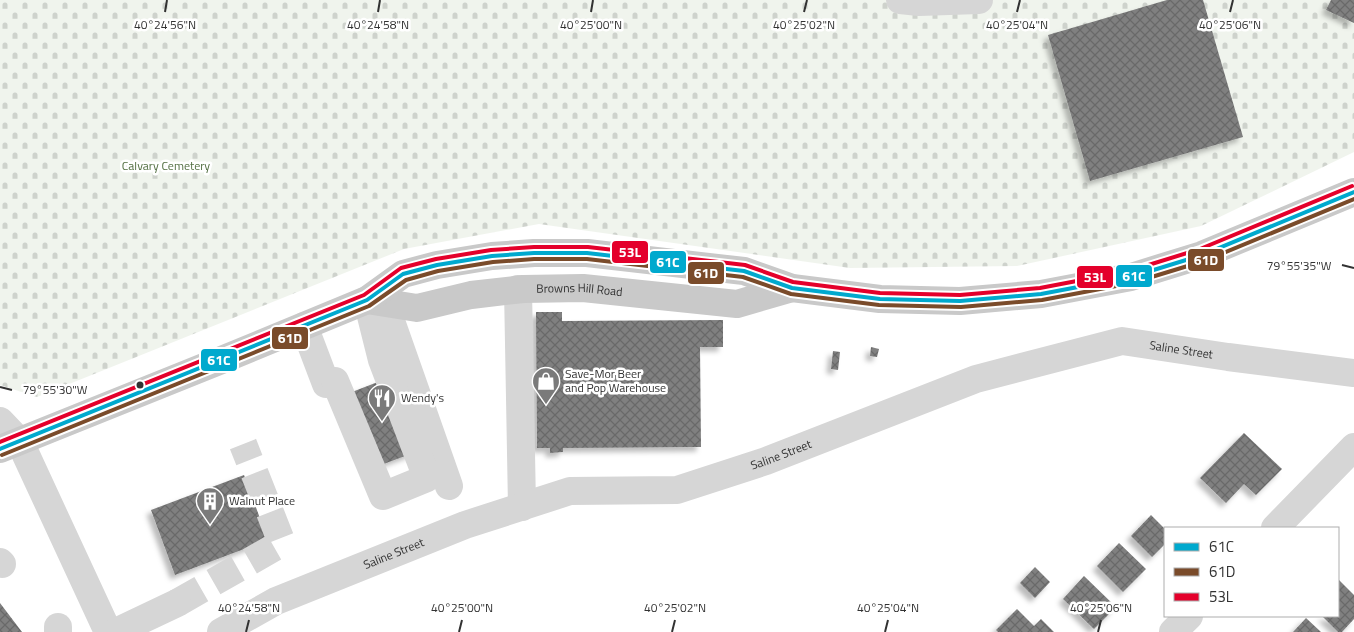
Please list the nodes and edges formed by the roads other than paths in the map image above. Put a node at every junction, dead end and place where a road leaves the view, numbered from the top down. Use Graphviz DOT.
graph roads {
  1 [pos="900,0"];
  2 [pos="979,0"];
  3 [pos="1354,192"];
  4 [pos="792,288"];
  5 [pos="518,289"];
  6 [pos="367,300"];
  7 [pos="304,326"];
  8 [pos="391,352"];
  9 [pos="1354,373"];
  10 [pos="0,421"];
  11 [pos="10,445"];
  12 [pos="1354,447"];
  13 [pos="449,486"];
  14 [pos="522,507"];
  15 [pos="1276,527"];
  16 [pos="176,603"];
  17 [pos="1188,617"];
  18 [pos="108,632"];
  19 [pos="116,632"];
  20 [pos="221,632"];
  21 [pos="1173,632"];
  1 -- 2 [label="street"];
  3 -- 4 [label="main road, Browns Hill Road"];
  4 -- 5 [label="main road, Browns Hill Road"];
  4 -- 6 [label="main road, Browns Hill Road"];
  5 -- 6 [label="main road, Browns Hill Road"];
  5 -- 14 [label="street"];
  6 -- 7 [label="main road, Browns Hill Road"];
  6 -- 8 [label="street"];
  7 -- 8 [label="street"];
  7 -- 11 [label="main road, Browns Hill Road"];
  8 -- 13 [label="street"];
  9 -- 14 [label="street, Saline Street"];
  10 -- 11 [label="street"];
  11 -- 18 [label="street"];
  12 -- 15 [label="street"];
  14 -- 20 [label="street, Saline Street"];
  16 -- 19 [label="street"];
  17 -- 21 [label="street"];
}
